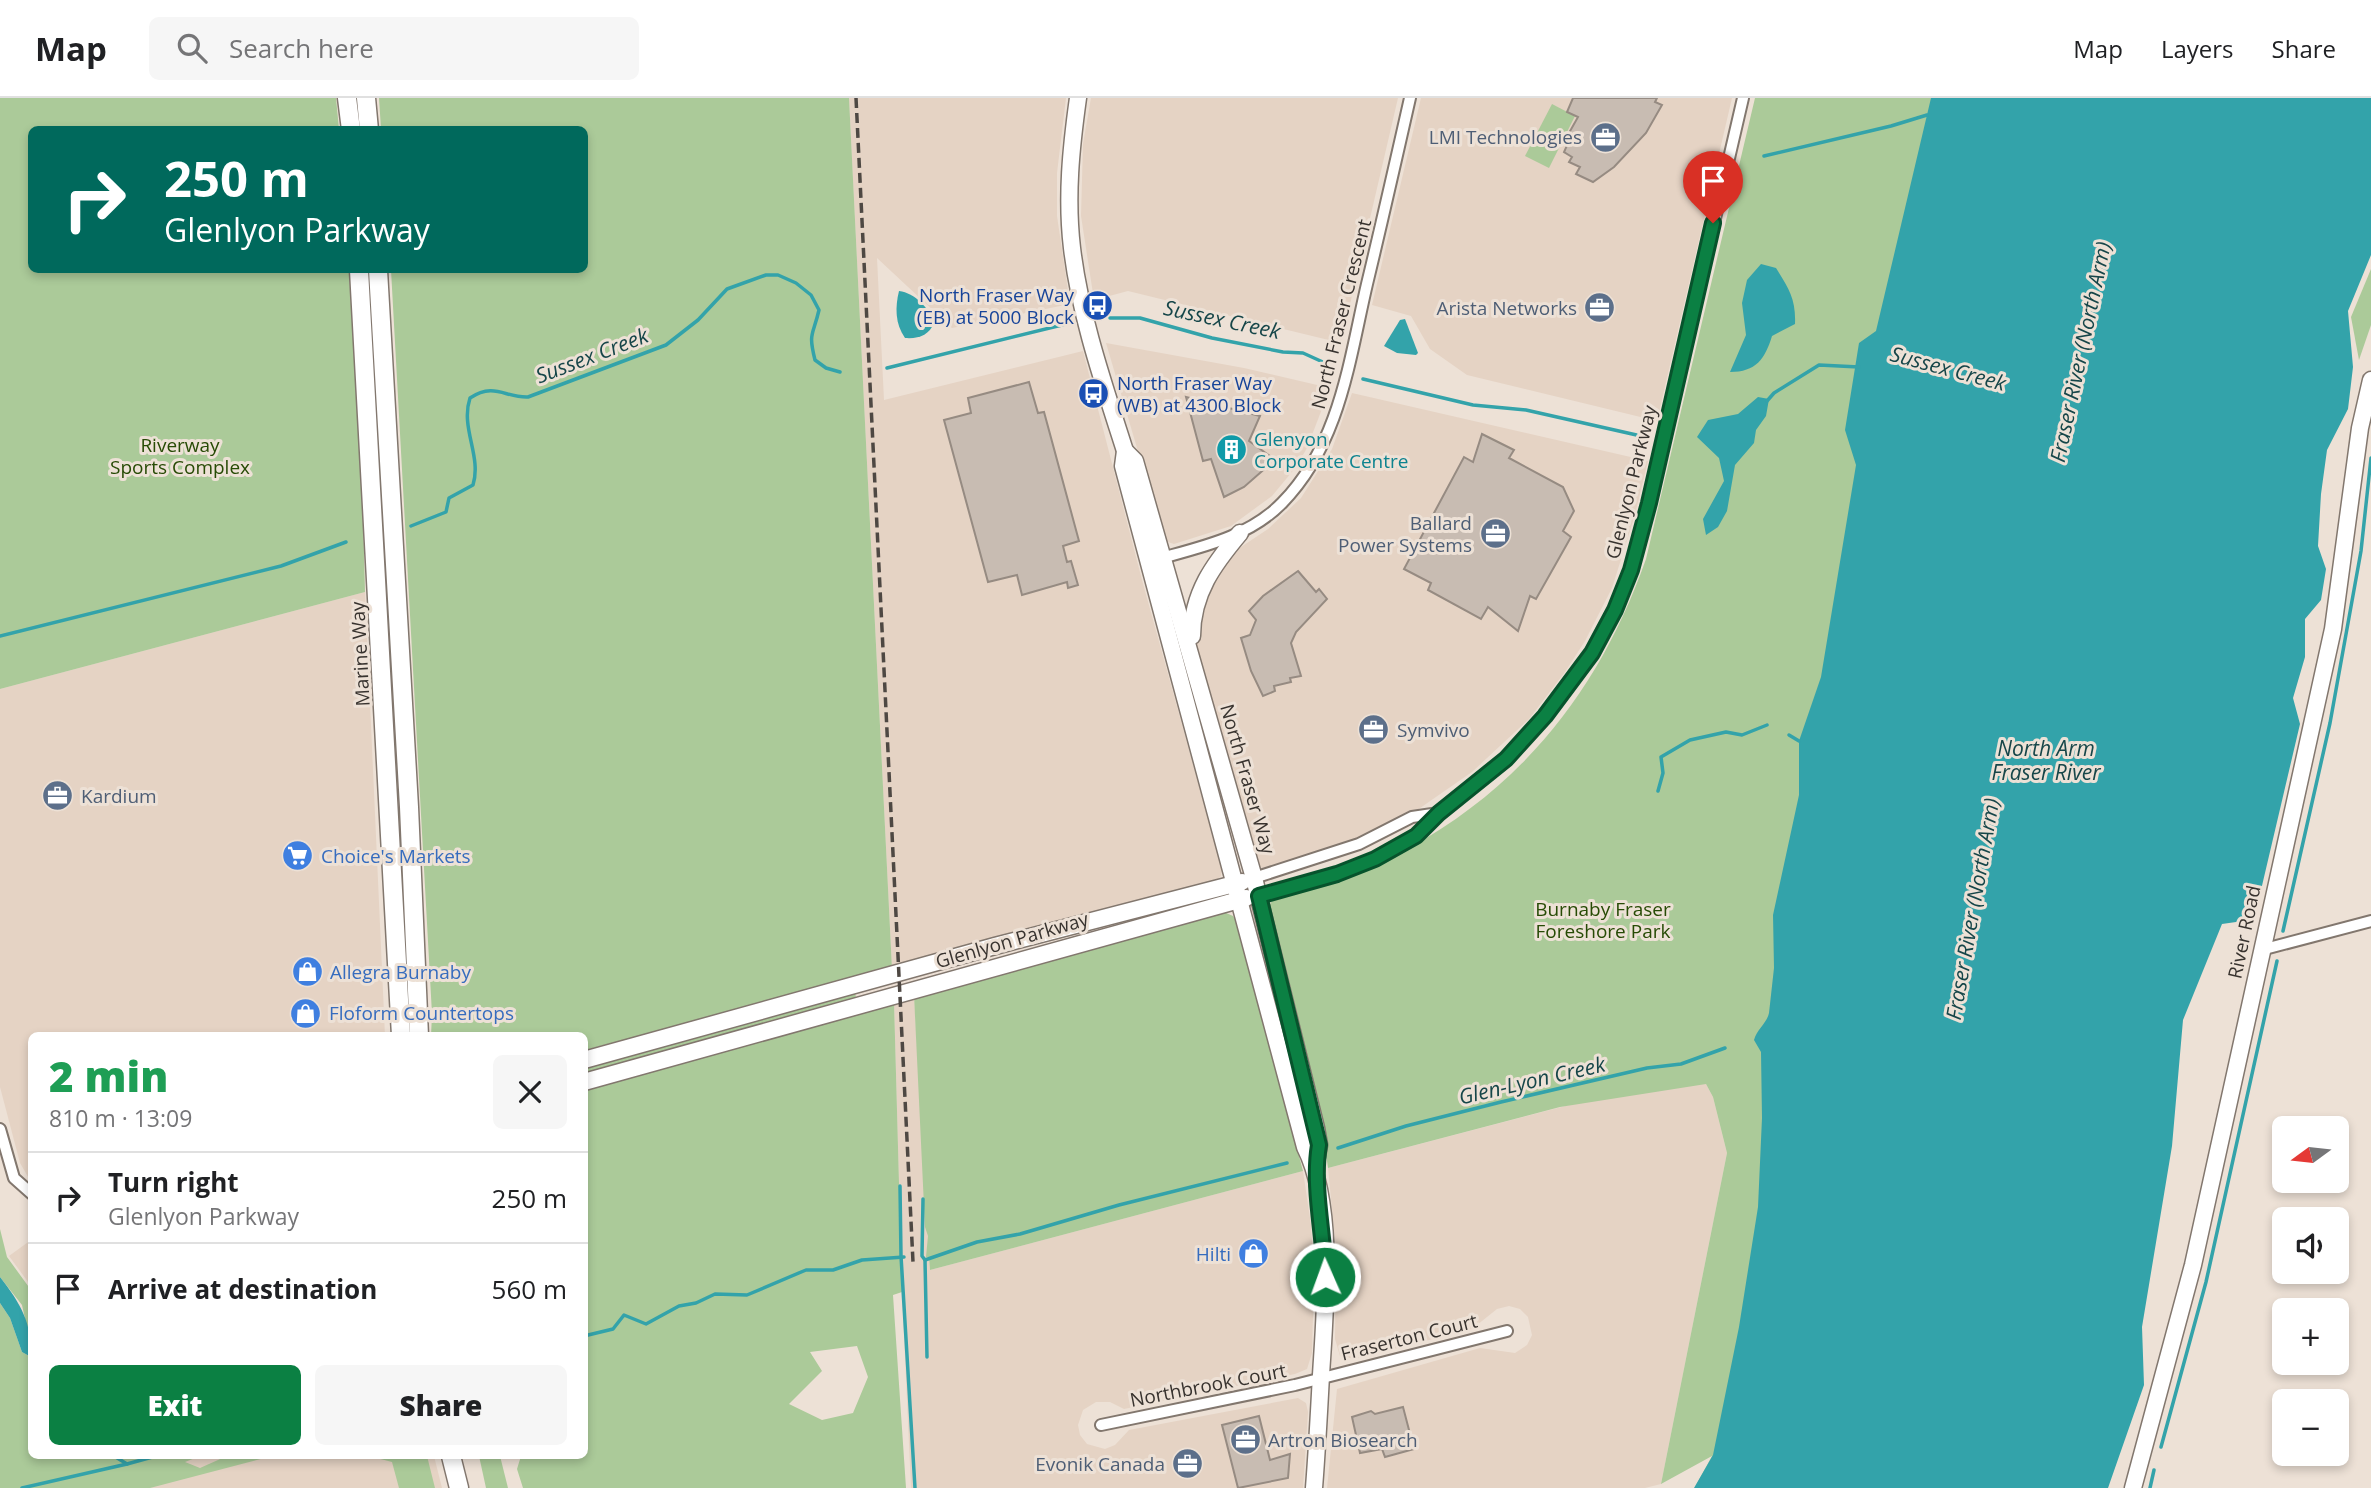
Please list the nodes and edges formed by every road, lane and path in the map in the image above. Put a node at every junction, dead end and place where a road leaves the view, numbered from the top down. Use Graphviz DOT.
graph roads {
  1 [pos="347,98"];
  2 [pos="366,98"];
  3 [pos="1078,98"];
  4 [pos="1410,98"];
  5 [pos="1743,98"];
  6 [pos="350,126"];
  7 [pos="369,126"];
  8 [pos="359,273"];
  9 [pos="378,273"];
  10 [pos="2371,380"];
  11 [pos="1125,451"];
  12 [pos="1240,533"];
  13 [pos="1165,557"];
  14 [pos="1148,562"];
  15 [pos="1192,656"];
  16 [pos="1439,813"];
  17 [pos="1254,878"];
  18 [pos="1236,892"];
  19 [pos="1259,896"];
  20 [pos="2371,921"];
  21 [pos="2261,950"];
  22 [pos="401,1032"];
  23 [pos="419,1032"];
  24 [pos="588,1059"];
  25 [pos="588,1081"];
  26 [pos="0,1129"];
  27 [pos="1315,1167"];
  28 [pos="28,1190"];
  29 [pos="1507,1331"];
  30 [pos="1321,1378"];
  31 [pos="1101,1425"];
  32 [pos="452,1459"];
  33 [pos="459,1488"];
  34 [pos="1314,1488"];
  35 [pos="2133,1488"];
  1 -- 6 [label="main road"];
  2 -- 7 [label="main road"];
  3 -- 11 [label="street, North Fraser Way"];
  4 -- 12 [label="street, North Fraser Crescent"];
  5 -- 16 [label="street, Glenlyon Parkway"];
  8 -- 22 [label="main road, Marine Way"];
  9 -- 23 [label="main road, Marine Way"];
  10 -- 21 [label="street, River Road"];
  11 -- 13 [label="street, North Fraser Way"];
  11 -- 14 [label="street, North Fraser Way"];
  12 -- 13 [label="street, North Fraser Crescent"];
  12 -- 15 [label="street"];
  13 -- 14 [label="street, North Fraser Crescent"];
  13 -- 15 [label="street, North Fraser Way"];
  14 -- 18 [label="street, North Fraser Way"];
  15 -- 17 [label="street, North Fraser Way"];
  16 -- 17 [label="street, Glenlyon Parkway"];
  16 -- 19 [label="street, Glenlyon Parkway"];
  17 -- 18 [label="street, Glenlyon Parkway"];
  17 -- 19 [label="street, North Fraser Way"];
  18 -- 19 [label="street, Glenlyon Parkway"];
  18 -- 24 [label="street, Glenlyon Parkway"];
  18 -- 25 [label="street, Glenlyon Parkway"];
  18 -- 27 [label="street, North Fraser Way"];
  19 -- 27 [label="street, North Fraser Way"];
  20 -- 21 [label="street"];
  21 -- 35 [label="street, River Road"];
  26 -- 28 [label="street"];
  27 -- 30 [label="street, North Fraser Way"];
  29 -- 30 [label="street, Fraserton Court"];
  30 -- 31 [label="street, Northbrook Court"];
  30 -- 34 [label="street, North Fraser Way"];
  32 -- 33 [label="main road"];
}
